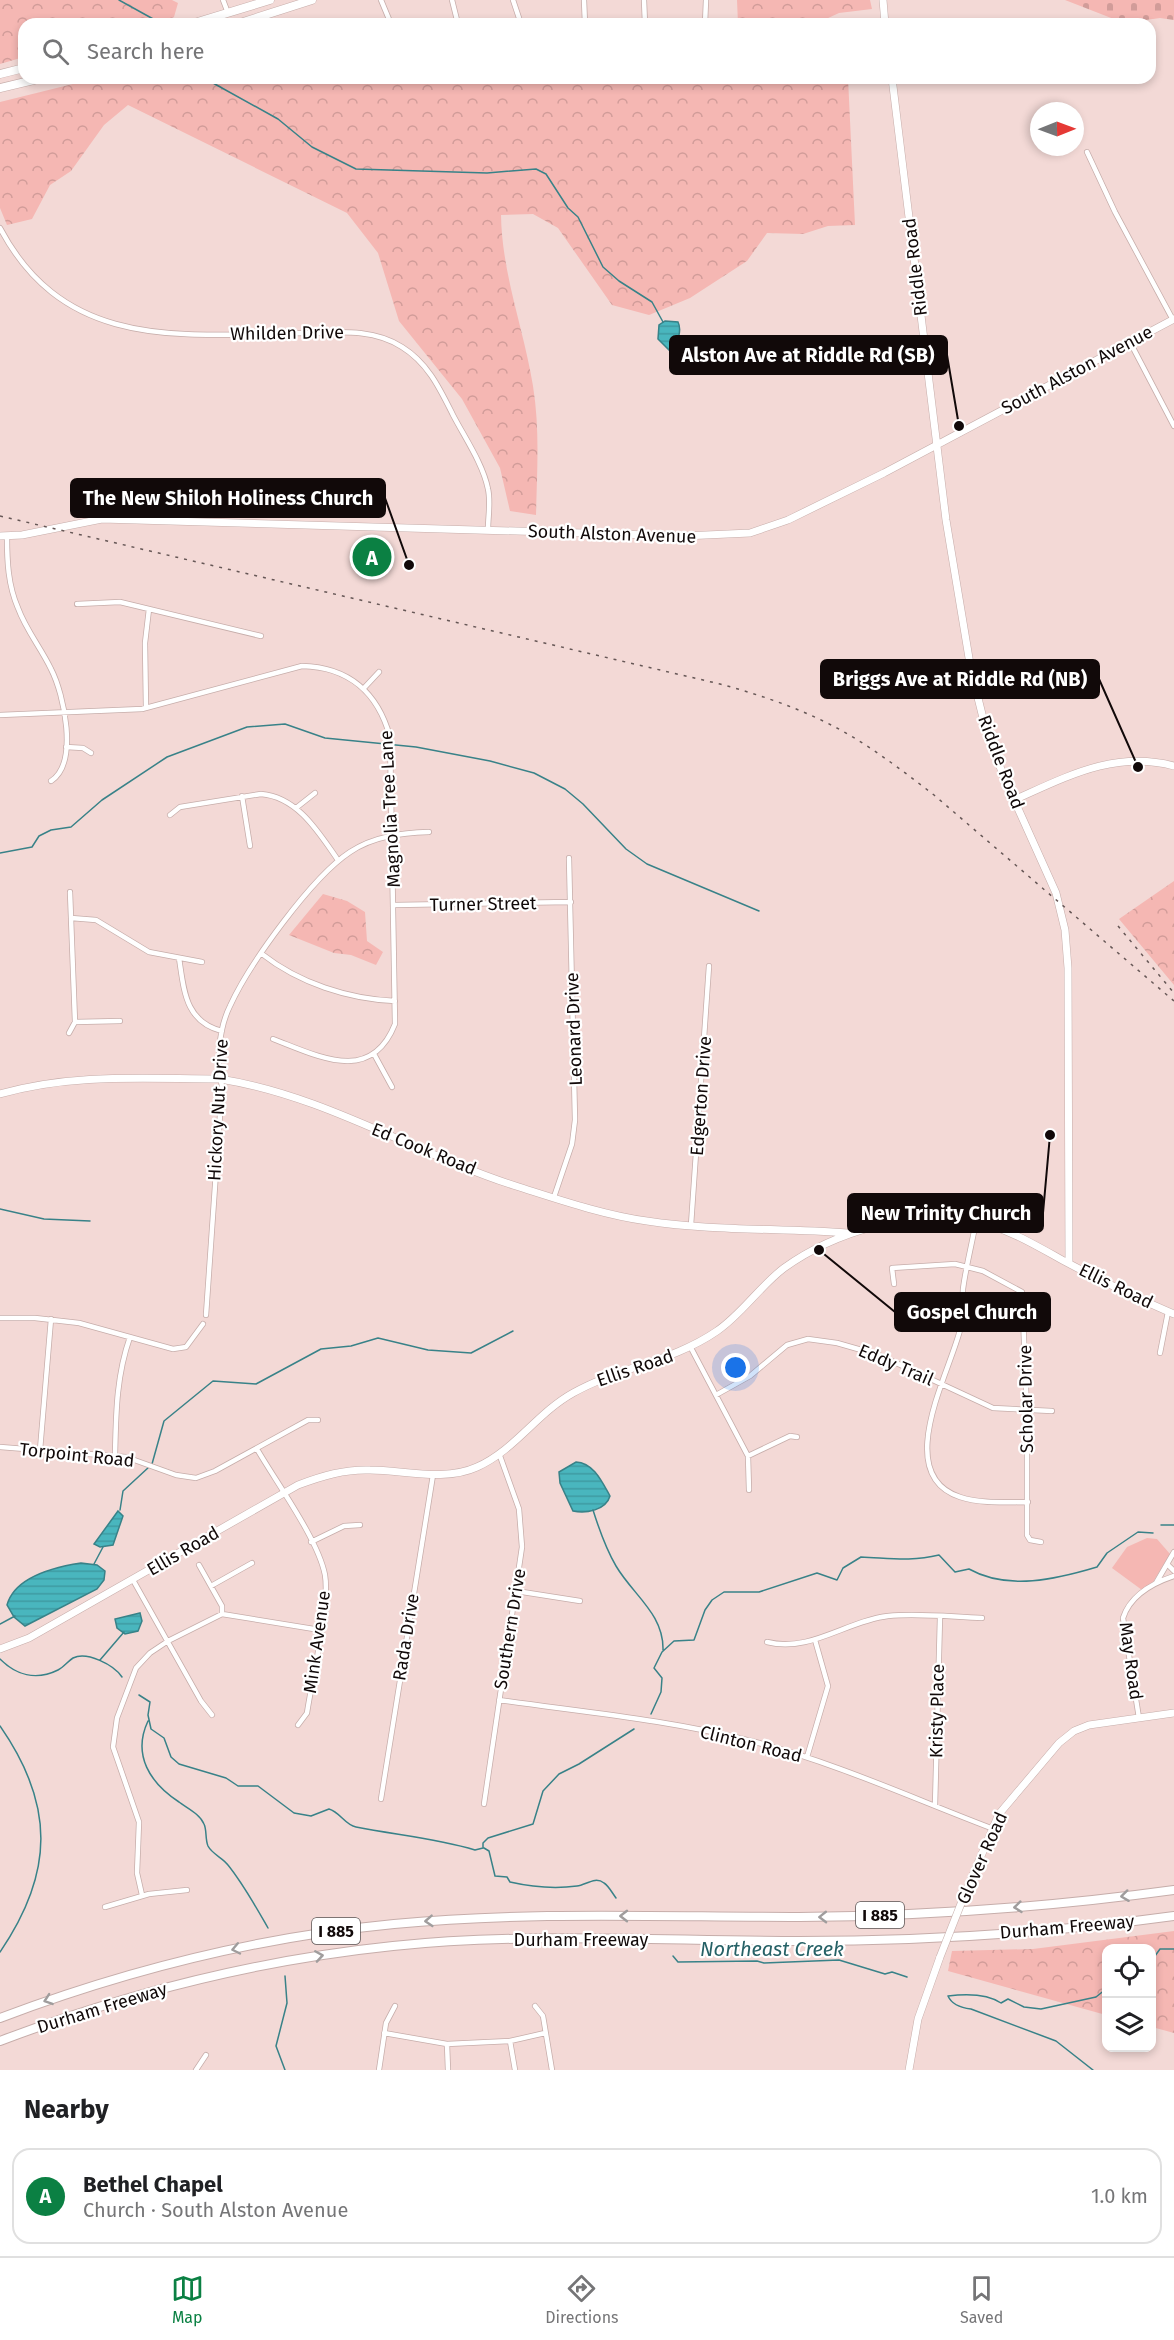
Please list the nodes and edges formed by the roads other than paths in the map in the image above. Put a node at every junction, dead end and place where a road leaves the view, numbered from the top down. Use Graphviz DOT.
graph roads {
  1 [pos="223,0"];
  2 [pos="270,0"];
  3 [pos="312,0"];
  4 [pos="381,0"];
  5 [pos="452,0"];
  6 [pos="513,0"];
  7 [pos="584,0"];
  8 [pos="644,0"];
  9 [pos="706,0"];
  10 [pos="883,0"];
  11 [pos="228,13"];
  12 [pos="211,18"];
  13 [pos="256,18"];
  14 [pos="388,18"];
  15 [pos="456,18"];
  16 [pos="519,18"];
  17 [pos="585,18"];
  18 [pos="645,18"];
  19 [pos="705,18"];
  20 [pos="884,18"];
  21 [pos="18,70"];
  22 [pos="0,74"];
  23 [pos="18,84"];
  24 [pos="893,84"];
  25 [pos="0,88"];
  26 [pos="1087,152"];
  27 [pos="0,228"];
  28 [pos="1173,320"];
  29 [pos="1130,342"];
  30 [pos="1174,426"];
  31 [pos="937,444"];
  32 [pos="488,530"];
  33 [pos="4,536"];
  34 [pos="77,604"];
  35 [pos="149,609"];
  36 [pos="261,636"];
  37 [pos="379,672"];
  38 [pos="364,688"];
  39 [pos="146,708"];
  40 [pos="64,714"];
  41 [pos="0,715"];
  42 [pos="66,747"];
  43 [pos="91,753"];
  44 [pos="1174,766"];
  45 [pos="51,781"];
  46 [pos="315,793"];
  47 [pos="242,796"];
  48 [pos="1014,800"];
  49 [pos="296,808"];
  50 [pos="170,815"];
  51 [pos="429,832"];
  52 [pos="390,836"];
  53 [pos="250,846"];
  54 [pos="569,858"];
  55 [pos="338,860"];
  56 [pos="70,892"];
  57 [pos="571,902"];
  58 [pos="395,905"];
  59 [pos="71,918"];
  60 [pos="262,954"];
  61 [pos="179,958"];
  62 [pos="201,962"];
  63 [pos="709,966"];
  64 [pos="395,1001"];
  65 [pos="120,1021"];
  66 [pos="75,1022"];
  67 [pos="222,1031"];
  68 [pos="69,1033"];
  69 [pos="273,1039"];
  70 [pos="374,1054"];
  71 [pos="220,1079"];
  72 [pos="392,1086"];
  73 [pos="0,1094"];
  74 [pos="554,1197"];
  75 [pos="976,1221"];
  76 [pos="691,1225"];
  77 [pos="849,1233"];
  78 [pos="1069,1263"];
  79 [pos="967,1266"];
  80 [pos="894,1284"];
  81 [pos="1171,1313"];
  82 [pos="206,1315"];
  83 [pos="0,1318"];
  84 [pos="51,1319"];
  85 [pos="203,1324"];
  86 [pos="130,1337"];
  87 [pos="691,1348"];
  88 [pos="1160,1353"];
  89 [pos="943,1385"];
  90 [pos="716,1395"];
  91 [pos="1052,1411"];
  92 [pos="1027,1412"];
  93 [pos="318,1420"];
  94 [pos="797,1437"];
  95 [pos="0,1447"];
  96 [pos="257,1449"];
  97 [pos="40,1450"];
  98 [pos="115,1456"];
  99 [pos="500,1456"];
  100 [pos="748,1456"];
  101 [pos="433,1474"];
  102 [pos="749,1490"];
  103 [pos="284,1493"];
  104 [pos="1028,1502"];
  105 [pos="360,1525"];
  106 [pos="311,1542"];
  107 [pos="1041,1542"];
  108 [pos="1174,1551"];
  109 [pos="252,1563"];
  110 [pos="1167,1564"];
  111 [pos="199,1565"];
  112 [pos="1174,1571"];
  113 [pos="1174,1576"];
  114 [pos="133,1580"];
  115 [pos="1156,1583"];
  116 [pos="212,1586"];
  117 [pos="516,1591"];
  118 [pos="580,1601"];
  119 [pos="222,1614"];
  120 [pos="940,1617"];
  121 [pos="982,1618"];
  122 [pos="320,1630"];
  123 [pos="815,1640"];
  124 [pos="168,1641"];
  125 [pos="767,1642"];
  126 [pos="0,1649"];
  127 [pos="499,1700"];
  128 [pos="1174,1713"];
  129 [pos="212,1715"];
  130 [pos="1139,1718"];
  131 [pos="297,1725"];
  132 [pos="807,1757"];
  133 [pos="381,1799"];
  134 [pos="484,1804"];
  135 [pos="934,1806"];
  136 [pos="991,1828"];
  137 [pos="187,1890"];
  138 [pos="1174,1890"];
  139 [pos="142,1895"];
  140 [pos="105,1907"];
  141 [pos="1174,1916"];
  142 [pos="395,2006"];
  143 [pos="535,2006"];
  144 [pos="0,2018"];
  145 [pos="384,2033"];
  146 [pos="545,2033"];
  147 [pos="510,2041"];
  148 [pos="0,2042"];
  149 [pos="447,2044"];
  150 [pos="206,2055"];
  151 [pos="196,2070"];
  152 [pos="379,2070"];
  153 [pos="448,2070"];
  154 [pos="515,2070"];
  155 [pos="552,2070"];
  156 [pos="909,2070"];
  1 -- 11 [label="street"];
  2 -- 11 [label="main road"];
  3 -- 13 [label="main road"];
  4 -- 14 [label="street"];
  5 -- 15 [label="street"];
  6 -- 16 [label="street"];
  7 -- 17 [label="street"];
  8 -- 18 [label="street"];
  9 -- 19 [label="street"];
  10 -- 20 [label="street"];
  11 -- 12 [label="main road"];
  21 -- 22 [label="main road"];
  23 -- 25 [label="main road"];
  24 -- 31 [label="street, Riddle Road"];
  26 -- 28 [label="street"];
  27 -- 32 [label="street, Whilden Drive"];
  28 -- 29 [label="street, South Alston Avenue"];
  29 -- 30 [label="street"];
  29 -- 31 [label="street, South Alston Avenue"];
  31 -- 32 [label="street, South Alston Avenue"];
  31 -- 48 [label="street, Riddle Road"];
  32 -- 33 [label="street, South Alston Avenue"];
  33 -- 40 [label="street"];
  34 -- 35 [label="street"];
  35 -- 36 [label="street"];
  35 -- 39 [label="street"];
  37 -- 38 [label="street"];
  38 -- 39 [label="street, Magnolia Tree Lane"];
  38 -- 52 [label="street, Magnolia Tree Lane"];
  39 -- 40 [label="street, Magnolia Tree Lane"];
  40 -- 41 [label="street, Magnolia Tree Lane"];
  40 -- 42 [label="street"];
  42 -- 43 [label="street"];
  42 -- 45 [label="street"];
  44 -- 48 [label="street"];
  46 -- 49 [label="street"];
  47 -- 49 [label="street"];
  47 -- 50 [label="street"];
  47 -- 53 [label="street"];
  48 -- 78 [label="street, Riddle Road"];
  49 -- 55 [label="street"];
  51 -- 52 [label="street, Hickory Nut Drive"];
  52 -- 55 [label="street, Hickory Nut Drive"];
  52 -- 58 [label="street, Magnolia Tree Lane"];
  54 -- 57 [label="street, Leonard Drive"];
  55 -- 60 [label="street, Hickory Nut Drive"];
  56 -- 59 [label="street"];
  57 -- 58 [label="street, Turner Street"];
  57 -- 74 [label="street, Leonard Drive"];
  58 -- 64 [label="street, Magnolia Tree Lane"];
  59 -- 61 [label="street"];
  59 -- 66 [label="street"];
  60 -- 64 [label="street"];
  60 -- 67 [label="street, Hickory Nut Drive"];
  61 -- 62 [label="street"];
  61 -- 67 [label="street"];
  63 -- 76 [label="street, Edgerton Drive"];
  64 -- 70 [label="street, Magnolia Tree Lane"];
  65 -- 66 [label="street"];
  66 -- 68 [label="street"];
  67 -- 71 [label="street, Hickory Nut Drive"];
  69 -- 70 [label="street"];
  70 -- 72 [label="street"];
  71 -- 73 [label="street, Ed Cook Road"];
  71 -- 74 [label="street, Ed Cook Road"];
  71 -- 82 [label="street, Hickory Nut Drive"];
  74 -- 76 [label="street, Ed Cook Road"];
  75 -- 77 [label="street, Ellis Road"];
  75 -- 78 [label="street, Ellis Road"];
  75 -- 79 [label="street"];
  76 -- 77 [label="street, Ed Cook Road"];
  77 -- 87 [label="street, Ellis Road"];
  78 -- 81 [label="street, Ellis Road"];
  79 -- 80 [label="street, Scholar Drive"];
  79 -- 89 [label="street"];
  79 -- 92 [label="street, Scholar Drive"];
  81 -- 88 [label="street"];
  83 -- 84 [label="street"];
  84 -- 86 [label="street"];
  84 -- 97 [label="street"];
  85 -- 86 [label="street"];
  86 -- 98 [label="street"];
  87 -- 90 [label="street"];
  87 -- 99 [label="street, Ellis Road"];
  89 -- 90 [label="street, Eddy Trail"];
  89 -- 92 [label="street, Eddy Trail"];
  89 -- 104 [label="street"];
  90 -- 100 [label="street"];
  91 -- 92 [label="street, Eddy Trail"];
  92 -- 104 [label="street, Scholar Drive"];
  93 -- 96 [label="street, Torpoint Road"];
  94 -- 100 [label="street"];
  95 -- 97 [label="street, Torpoint Road"];
  96 -- 98 [label="street, Torpoint Road"];
  96 -- 103 [label="street, Mink Avenue"];
  97 -- 98 [label="street, Torpoint Road"];
  99 -- 101 [label="street, Ellis Road"];
  99 -- 117 [label="street, Southern Drive"];
  100 -- 102 [label="street"];
  101 -- 103 [label="street, Ellis Road"];
  101 -- 133 [label="street, Rada Drive"];
  103 -- 106 [label="street, Mink Avenue"];
  103 -- 114 [label="street, Ellis Road"];
  104 -- 107 [label="street, Scholar Drive"];
  105 -- 106 [label="street"];
  106 -- 122 [label="street, Mink Avenue"];
  108 -- 110 [label="street"];
  109 -- 116 [label="street"];
  110 -- 112 [label="street"];
  110 -- 115 [label="street"];
  111 -- 116 [label="street"];
  113 -- 115 [label="street"];
  114 -- 124 [label="street"];
  114 -- 126 [label="street, Ellis Road"];
  115 -- 130 [label="street, May Road"];
  116 -- 119 [label="street"];
  117 -- 118 [label="street"];
  117 -- 127 [label="street, Southern Drive"];
  119 -- 122 [label="street"];
  119 -- 124 [label="street"];
  120 -- 121 [label="street"];
  120 -- 123 [label="street"];
  120 -- 135 [label="street, Kristy Place"];
  122 -- 131 [label="street, Mink Avenue"];
  123 -- 125 [label="street"];
  123 -- 132 [label="street"];
  124 -- 129 [label="street"];
  124 -- 139 [label="street"];
  127 -- 132 [label="street, Clinton Road"];
  127 -- 134 [label="street, Southern Drive"];
  128 -- 130 [label="street, Glover Road"];
  130 -- 136 [label="street, Glover Road"];
  132 -- 135 [label="street, Clinton Road"];
  135 -- 136 [label="street, Clinton Road"];
  136 -- 156 [label="street, Glover Road, bridge"];
  137 -- 139 [label="street"];
  138 -- 144 [label="highway, Durham Freeway / I 885, one-way"];
  139 -- 140 [label="street"];
  148 -- 141 [label="highway, Durham Freeway / I 885, one-way"];
  142 -- 145 [label="street"];
  143 -- 146 [label="street"];
  145 -- 149 [label="street"];
  145 -- 152 [label="street"];
  146 -- 147 [label="street"];
  146 -- 155 [label="street"];
  147 -- 149 [label="street"];
  147 -- 154 [label="street"];
  149 -- 153 [label="street"];
  150 -- 151 [label="street"];
}
